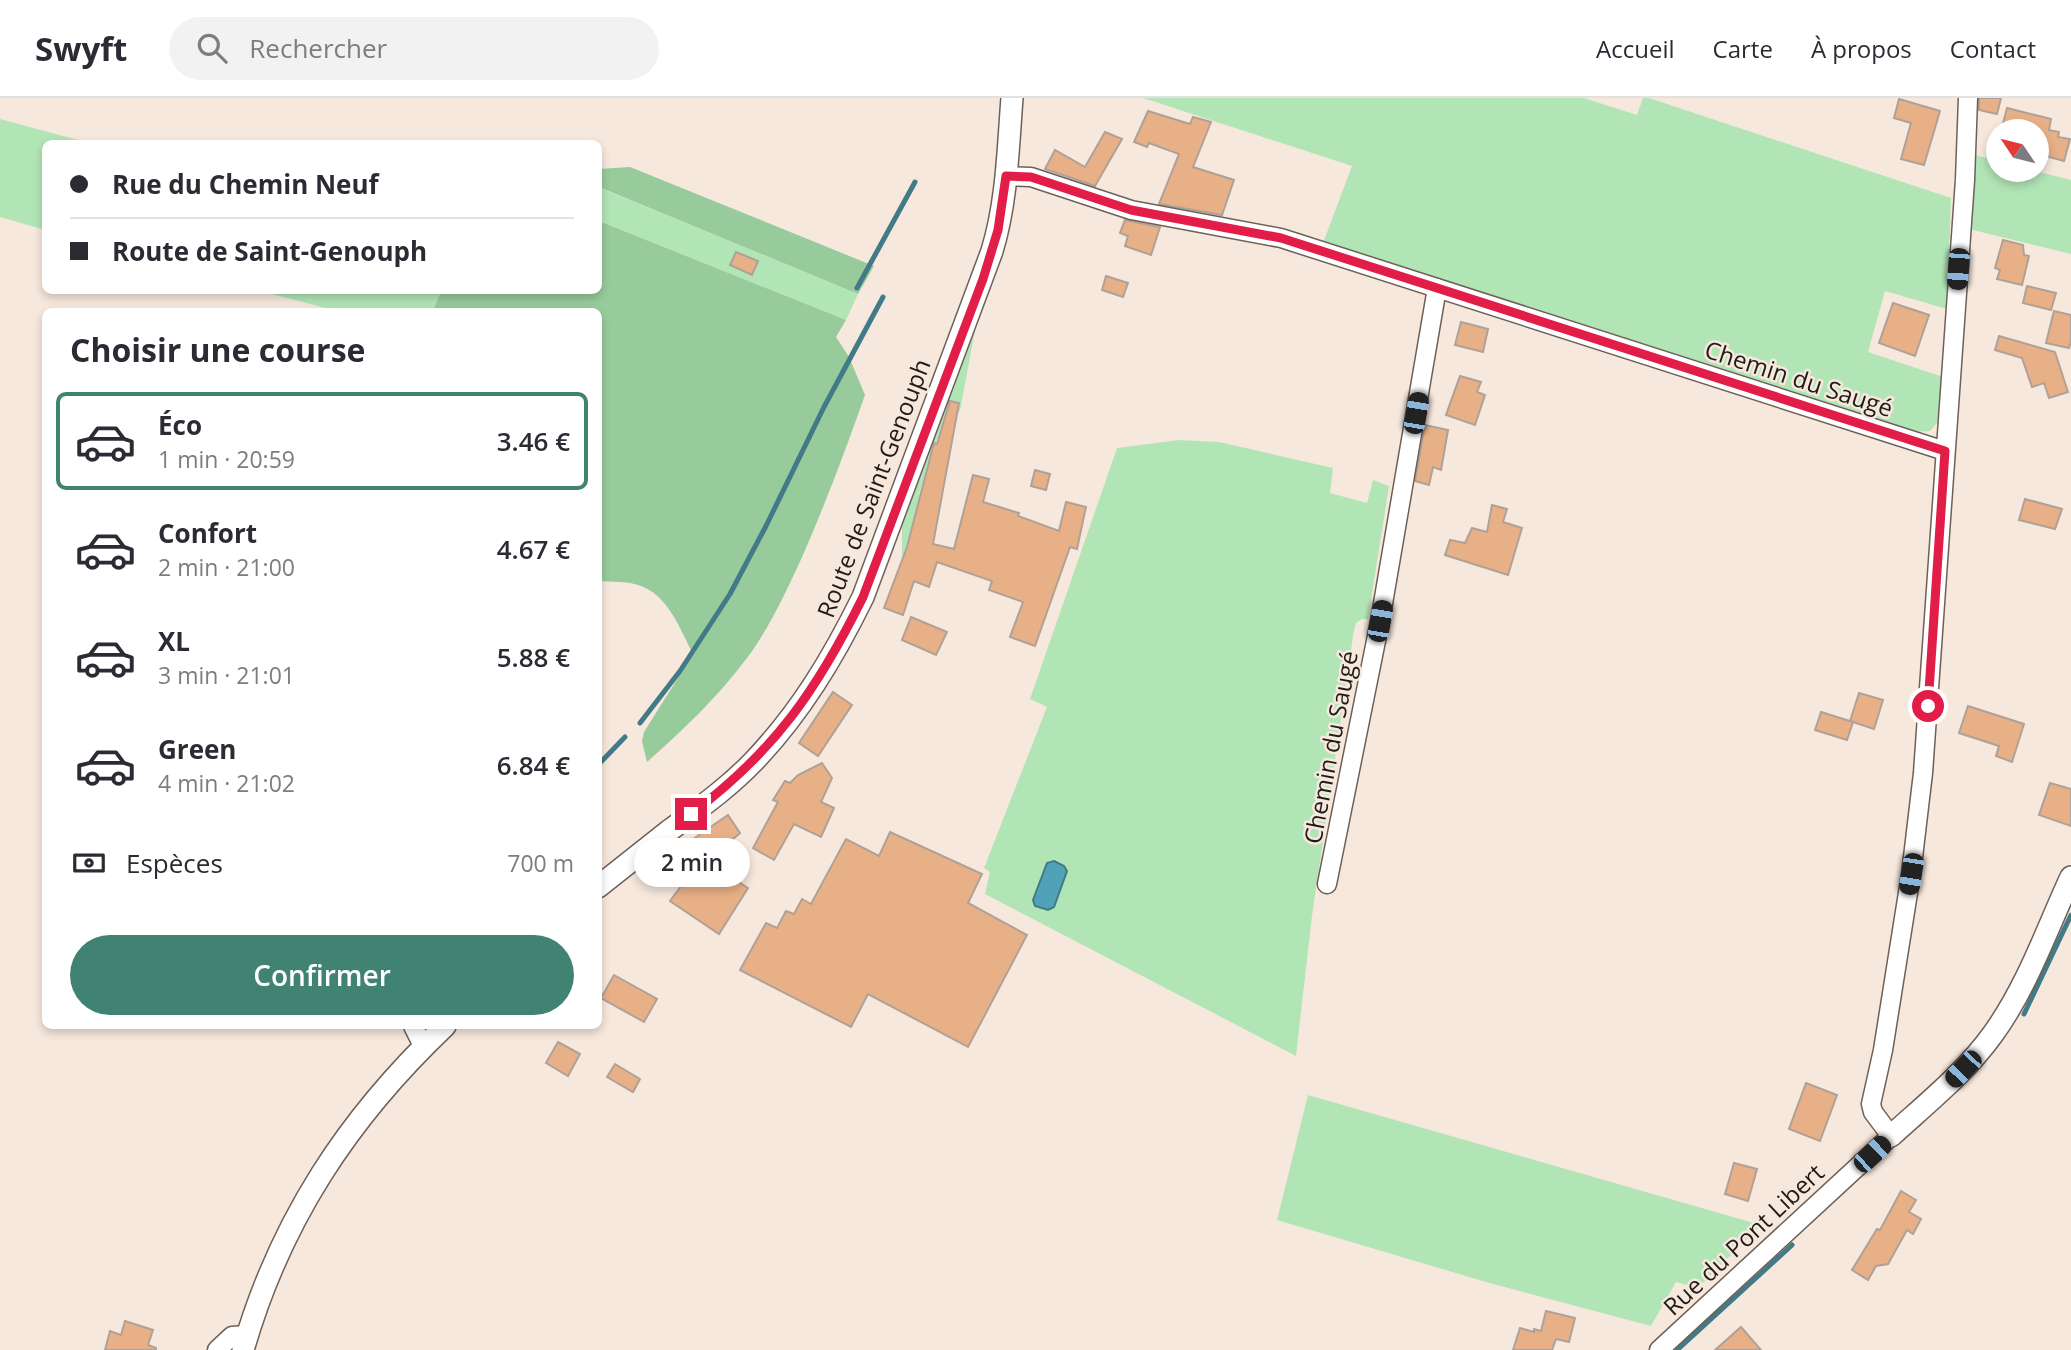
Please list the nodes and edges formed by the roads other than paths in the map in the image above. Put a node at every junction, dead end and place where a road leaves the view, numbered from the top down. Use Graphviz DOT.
graph roads {
  1 [pos="1012,98"];
  2 [pos="1968,98"];
  3 [pos="1006,176"];
  4 [pos="1437,288"];
  5 [pos="1945,451"];
  6 [pos="2071,877"];
  7 [pos="602,884"];
  8 [pos="1327,884"];
  9 [pos="415,1029"];
  10 [pos="441,1029"];
  11 [pos="423,1046"];
  12 [pos="1891,1136"];
  13 [pos="245,1343"];
  14 [pos="217,1350"];
  15 [pos="1659,1350"];
  1 -- 3 [label="street, Route de Saint-Genouph"];
  2 -- 5 [label="street"];
  3 -- 4 [label="street, Chemin du Saugé"];
  3 -- 7 [label="street, Route de Saint-Genouph"];
  4 -- 5 [label="street, Chemin du Saugé"];
  4 -- 8 [label="street, Chemin du Saugé"];
  5 -- 12 [label="street"];
  6 -- 12 [label="street"];
  9 -- 11 [label="street"];
  10 -- 11 [label="street"];
  11 -- 13 [label="street"];
  12 -- 15 [label="street, Rue du Pont Libert"];
  13 -- 14 [label="street"];
}
